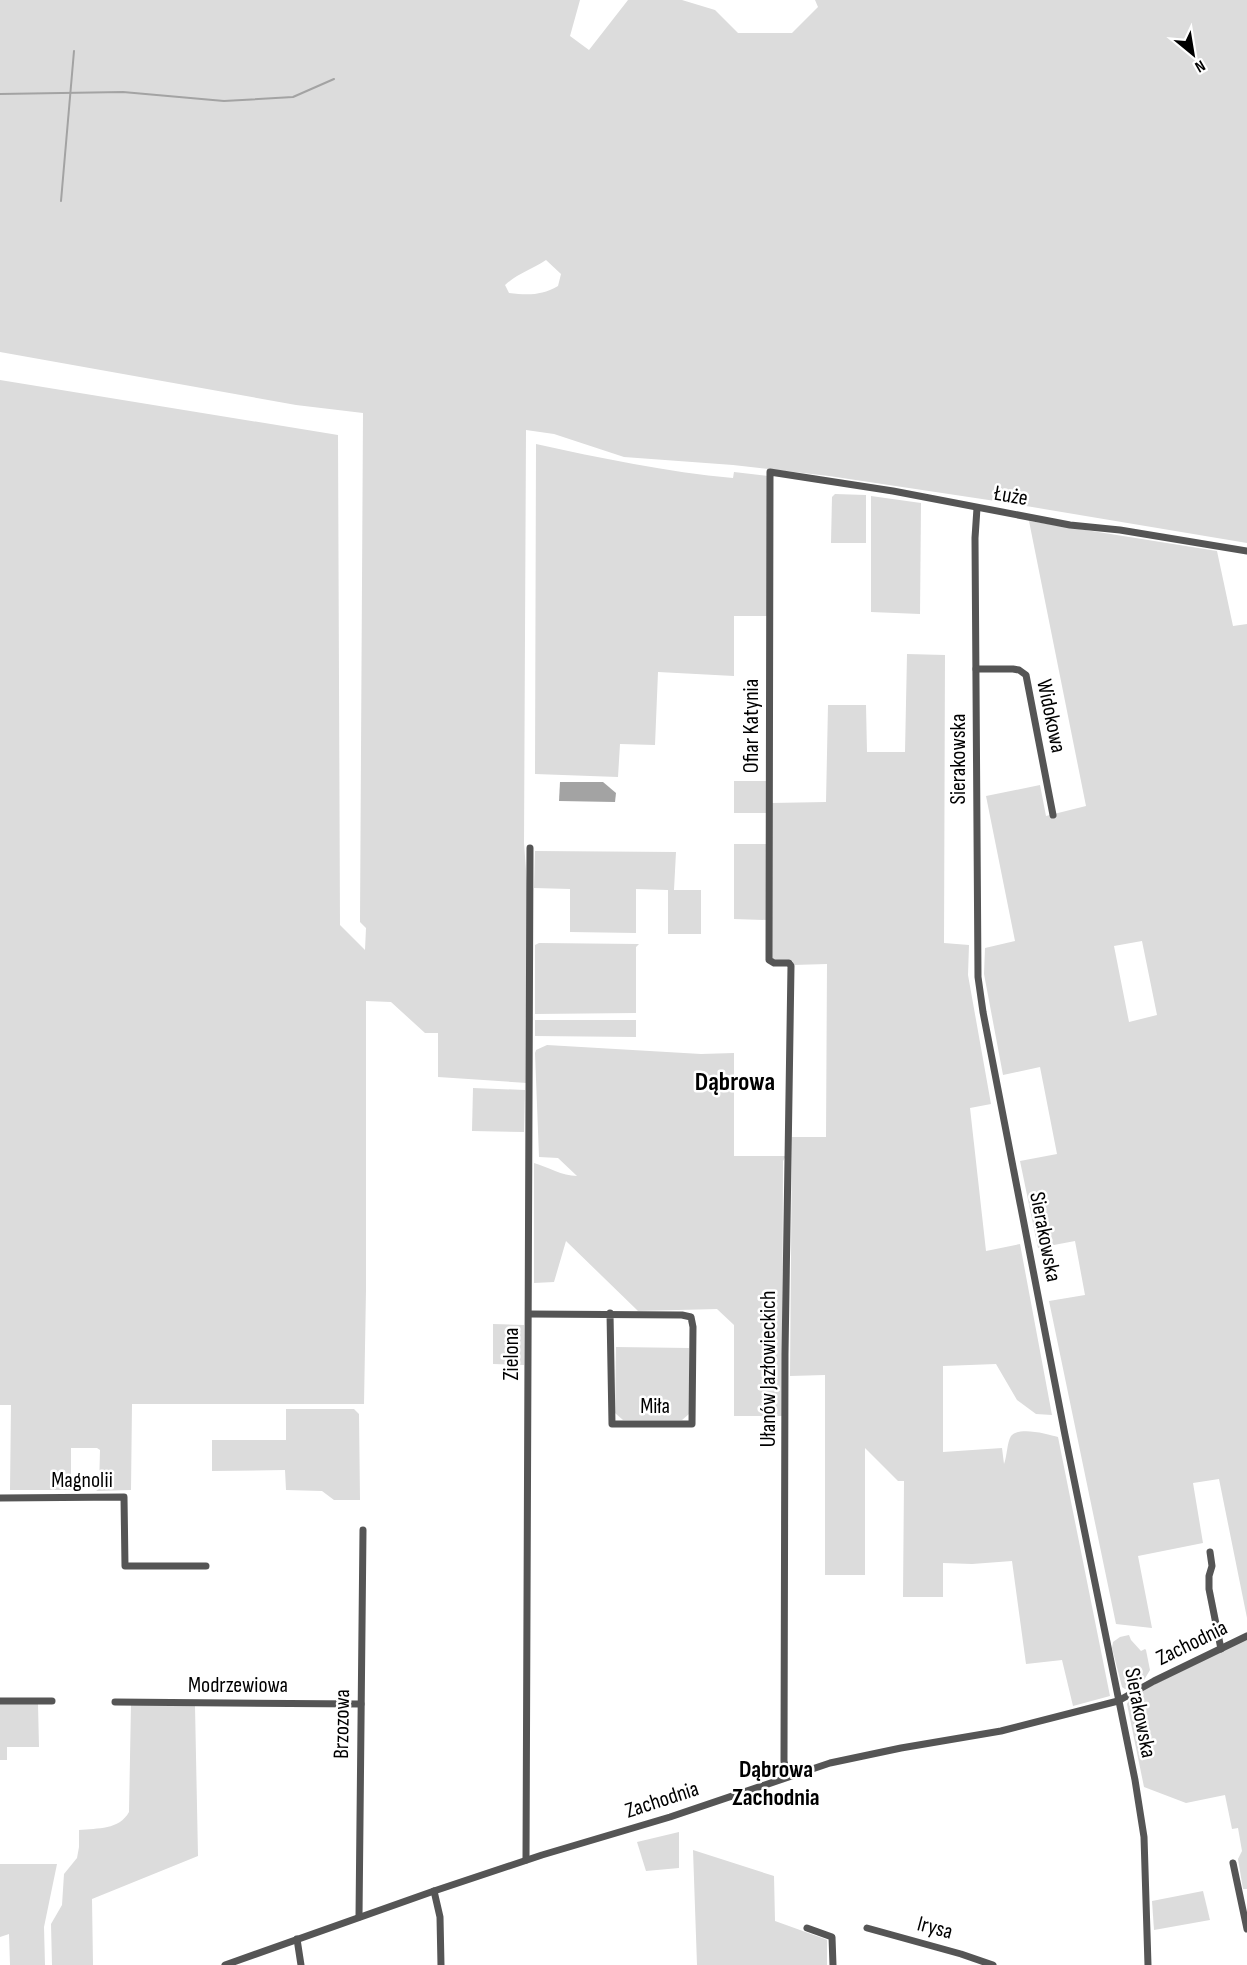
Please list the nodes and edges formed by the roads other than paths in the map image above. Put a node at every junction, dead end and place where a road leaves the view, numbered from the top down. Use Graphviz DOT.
graph roads {
  1 [pos="770,472"];
  2 [pos="976,508"];
  3 [pos="1247,551"];
  4 [pos="976,669"];
  5 [pos="1053,815"];
  6 [pos="530,848"];
  7 [pos="788,963"];
  8 [pos="529,1314"];
  9 [pos="610,1314"];
  10 [pos="0,1497"];
  11 [pos="363,1530"];
  12 [pos="1210,1552"];
  13 [pos="206,1566"];
  14 [pos="1247,1636"];
  15 [pos="1221,1649"];
  16 [pos="0,1701"];
  17 [pos="52,1701"];
  18 [pos="1118,1701"];
  19 [pos="115,1702"];
  20 [pos="361,1704"];
  21 [pos="787,1777"];
  22 [pos="526,1860"];
  23 [pos="1233,1863"];
  24 [pos="434,1891"];
  25 [pos="358,1917"];
  26 [pos="807,1928"];
  27 [pos="867,1928"];
  28 [pos="1247,1929"];
  29 [pos="297,1939"];
  30 [pos="228,1965"];
  31 [pos="301,1965"];
  32 [pos="441,1965"];
  33 [pos="833,1965"];
  34 [pos="993,1965"];
  35 [pos="1148,1965"];
  1 -- 2 [label="street, Łuże"];
  1 -- 7 [label="street, Ofiar Katynia"];
  2 -- 3 [label="street, Łuże"];
  2 -- 4 [label="street, Sierakowska"];
  4 -- 5 [label="street, Widokowa"];
  4 -- 18 [label="street, Sierakowska"];
  6 -- 8 [label="street, Zielona"];
  7 -- 21 [label="street, Ułanów Jazłowieckich"];
  8 -- 9 [label="street, Miła"];
  8 -- 22 [label="street, Zielona"];
  9 -- 9 [label="street, Miła"];
  10 -- 13 [label="street, Magnolii"];
  11 -- 20 [label="street, Brzozowa"];
  12 -- 15 [label="street"];
  14 -- 15 [label="street, Zachodnia"];
  15 -- 18 [label="street, Zachodnia"];
  16 -- 17 [label="street"];
  18 -- 21 [label="street, Zachodnia"];
  18 -- 35 [label="street, Sierakowska"];
  19 -- 20 [label="street, Modrzewiowa"];
  20 -- 25 [label="street, Brzozowa"];
  21 -- 22 [label="street, Zachodnia"];
  22 -- 24 [label="street, Zachodnia"];
  23 -- 28 [label="street"];
  24 -- 25 [label="street, Zachodnia"];
  24 -- 32 [label="street"];
  25 -- 29 [label="street, Zachodnia"];
  26 -- 33 [label="street"];
  27 -- 34 [label="street, Irysa"];
  29 -- 30 [label="street, Zachodnia"];
  29 -- 31 [label="street"];
}
